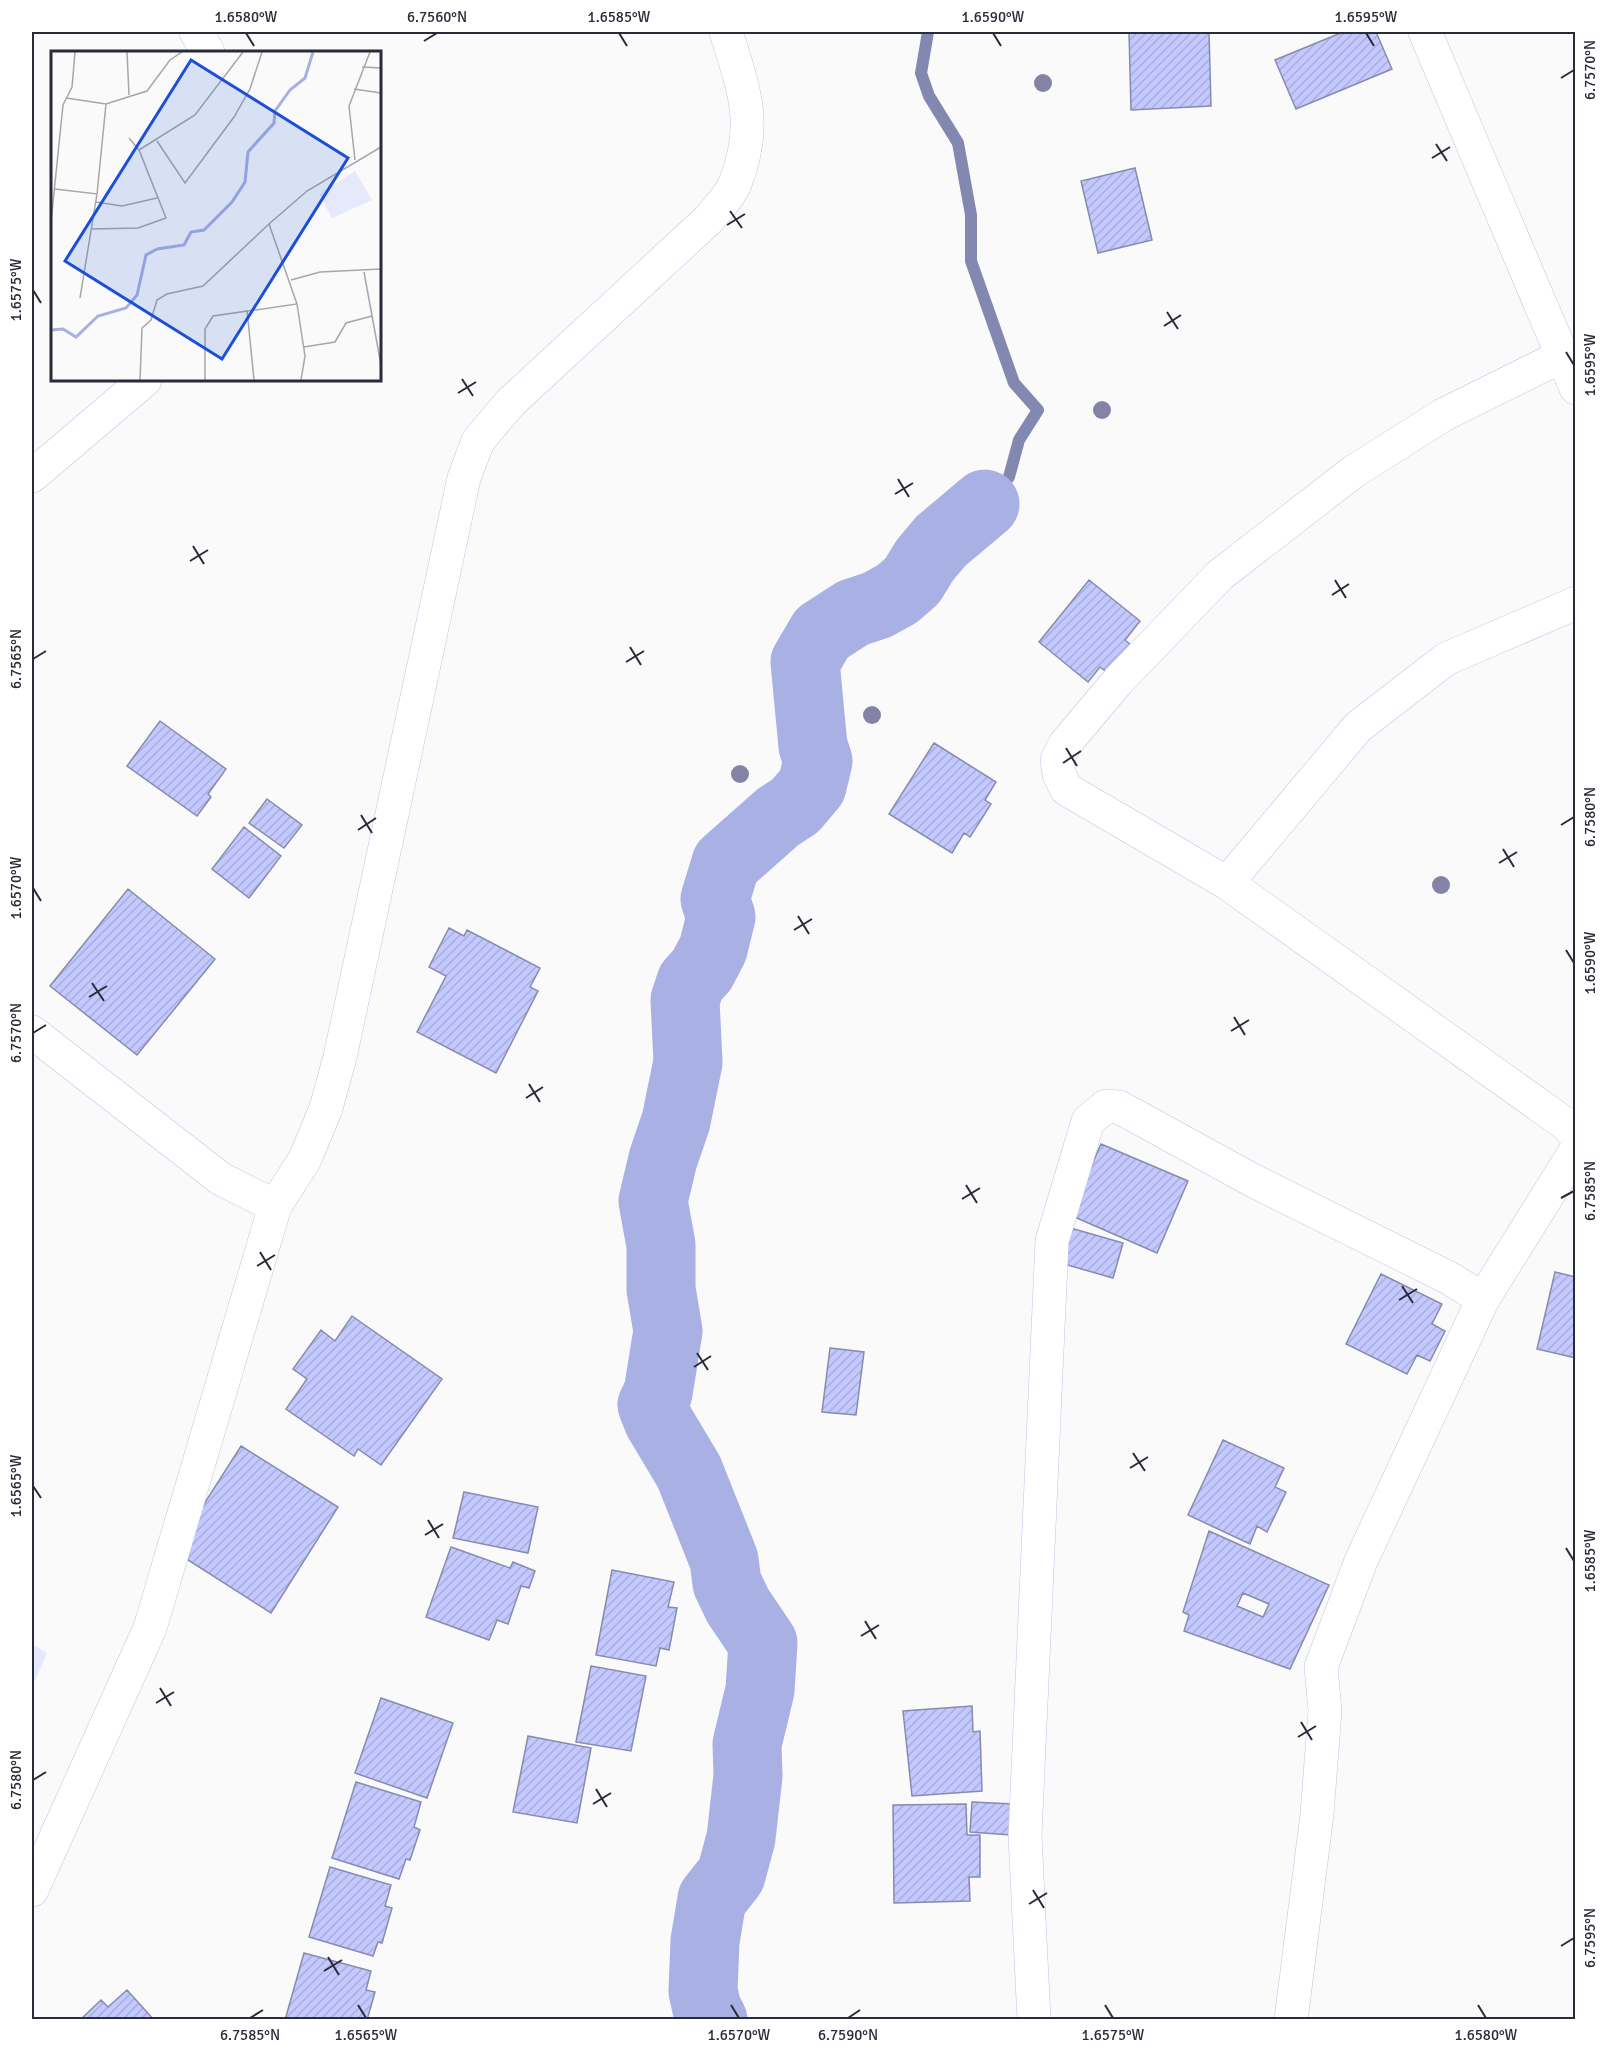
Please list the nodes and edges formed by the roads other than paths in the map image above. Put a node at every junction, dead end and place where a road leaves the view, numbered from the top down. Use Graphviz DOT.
graph roads {
  1 [pos="196,32"];
  2 [pos="726,32"];
  3 [pos="1425,32"];
  4 [pos="207,51"];
  5 [pos="1562,356"];
  6 [pos="144,381"];
  7 [pos="1575,388"];
  8 [pos="34,468"];
  9 [pos="1575,603"];
  10 [pos="1227,883"];
  11 [pos="32,1032"];
  12 [pos="1575,1136"];
  13 [pos="1575,1150"];
  14 [pos="275,1206"];
  15 [pos="1484,1299"];
  16 [pos="32,1890"];
  17 [pos="1034,2019"];
  18 [pos="1291,2019"];
  1 -- 4 [label="street"];
  2 -- 14 [label="street"];
  3 -- 5 [label="street"];
  5 -- 7 [label="street"];
  5 -- 10 [label="street"];
  6 -- 8 [label="street"];
  9 -- 10 [label="street"];
  10 -- 12 [label="street"];
  11 -- 14 [label="street"];
  13 -- 15 [label="street"];
  14 -- 16 [label="street"];
  15 -- 17 [label="street"];
  15 -- 18 [label="street"];
}
